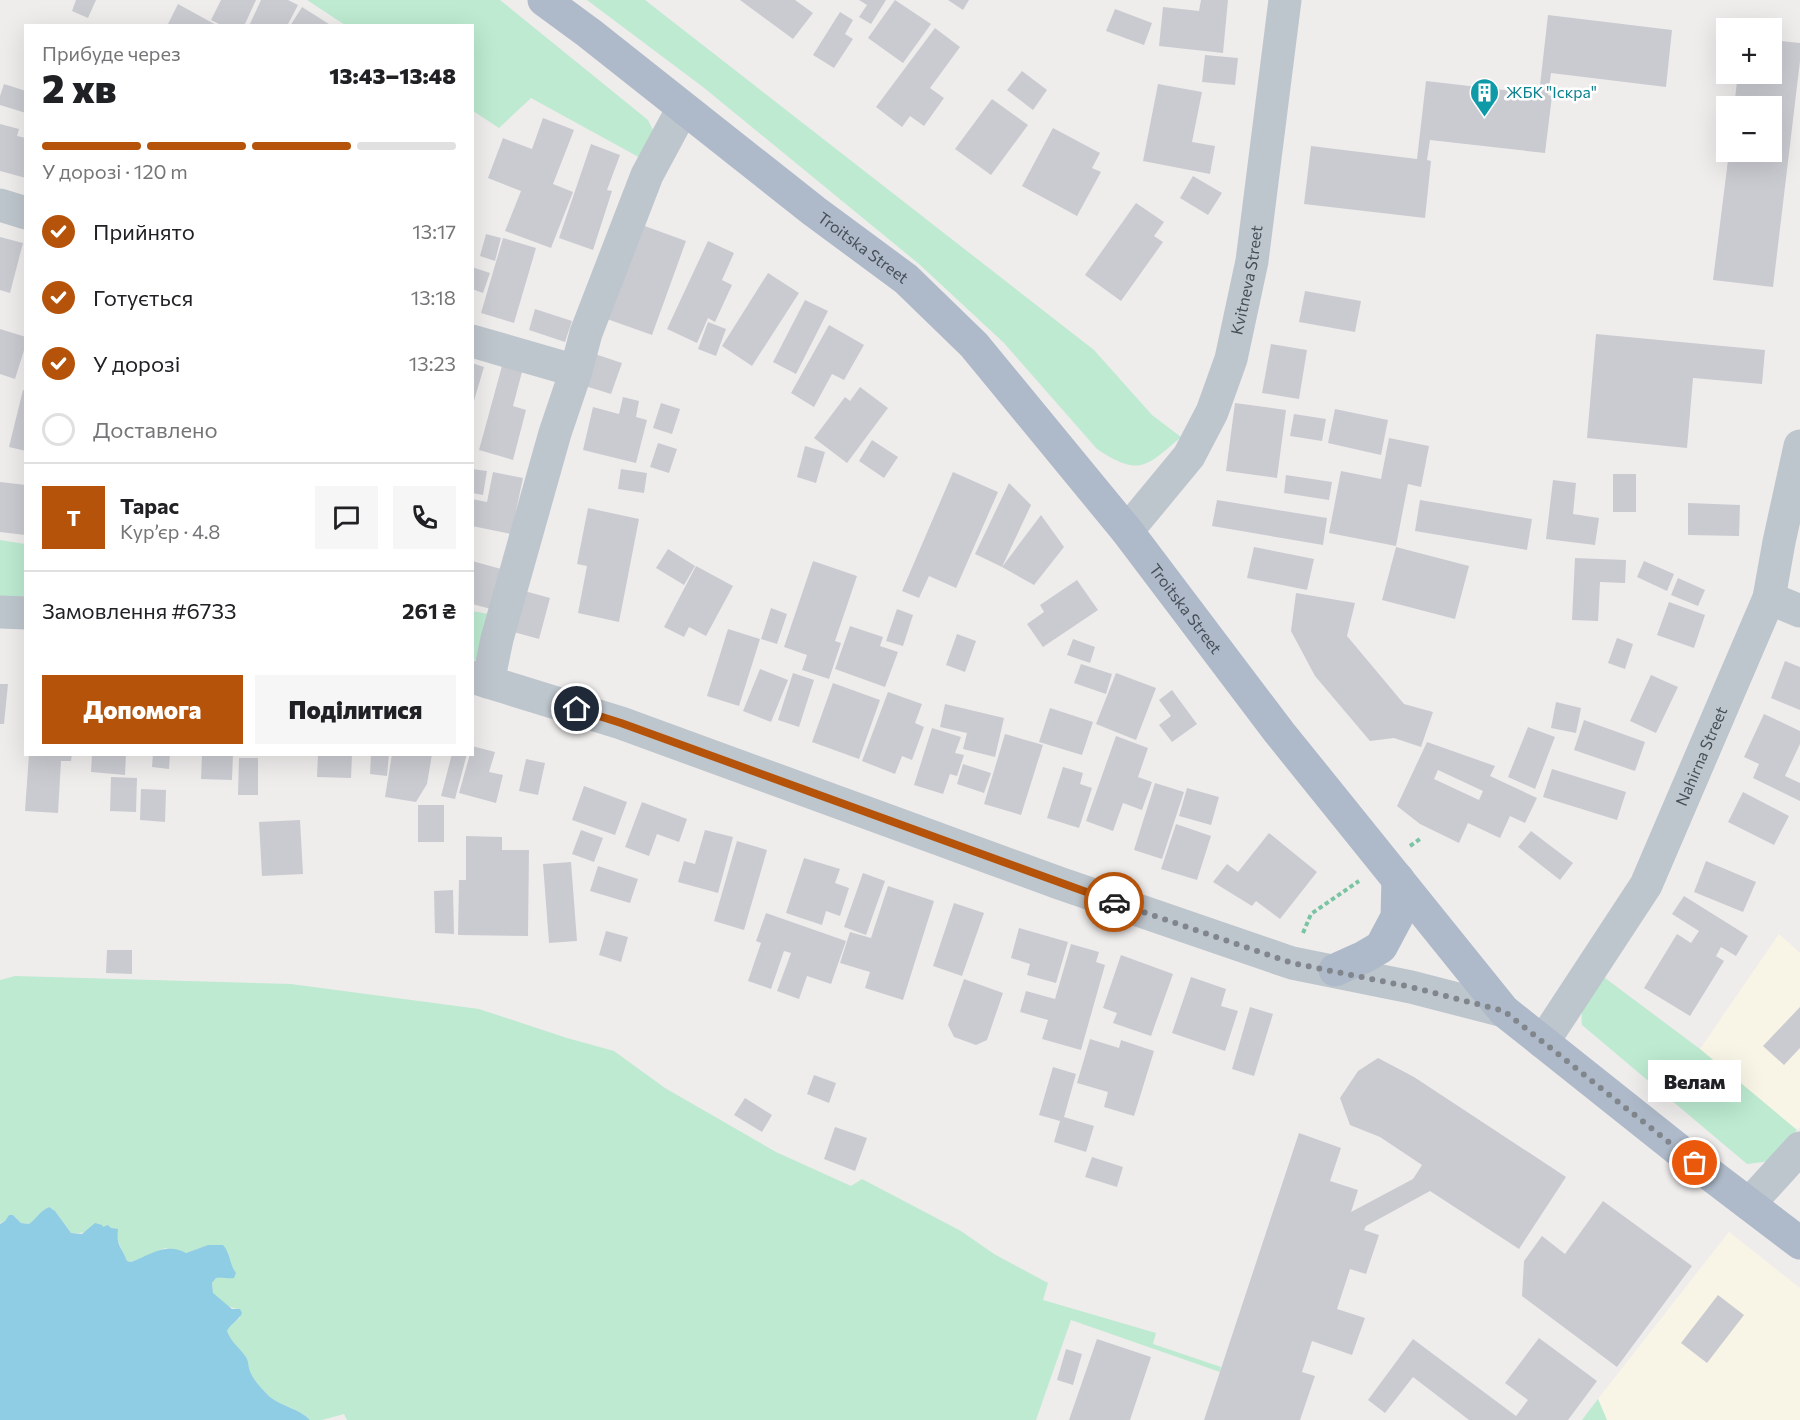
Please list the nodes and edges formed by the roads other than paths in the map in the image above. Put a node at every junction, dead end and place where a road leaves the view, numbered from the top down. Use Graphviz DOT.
graph roads {
  1 [pos="544,0"];
  2 [pos="1285,0"];
  3 [pos="683,108"];
  4 [pos="0,205"];
  5 [pos="24,212"];
  6 [pos="474,342"];
  7 [pos="576,371"];
  8 [pos="1800,446"];
  9 [pos="1127,531"];
  10 [pos="1769,598"];
  11 [pos="1800,611"];
  12 [pos="0,612"];
  13 [pos="24,613"];
  14 [pos="480,680"];
  15 [pos="1391,871"];
  16 [pos="1335,970"];
  17 [pos="1504,1011"];
  18 [pos="1543,1042"];
  19 [pos="1800,1148"];
  20 [pos="1749,1204"];
  21 [pos="1800,1243"];
  1 -- 3 [label="main road, Troitska Street"];
  2 -- 9 [label="street, Kvitneva Street"];
  3 -- 7 [label="street"];
  3 -- 9 [label="main road, Troitska Street"];
  4 -- 5 [label="street"];
  6 -- 7 [label="street"];
  7 -- 14 [label="street"];
  8 -- 10 [label="street, Nahirna Street"];
  9 -- 15 [label="main road, Troitska Street"];
  10 -- 11 [label="street"];
  10 -- 18 [label="street, Nahirna Street"];
  12 -- 13 [label="street"];
  14 -- 16 [label="street"];
  15 -- 16 [label="main road"];
  15 -- 17 [label="main road, Troitska Street"];
  16 -- 17 [label="street"];
  17 -- 18 [label="main road, Troitska Street"];
  18 -- 20 [label="main road, Troitska Street"];
  19 -- 20 [label="street"];
  20 -- 21 [label="main road, Troitska Street"];
}
